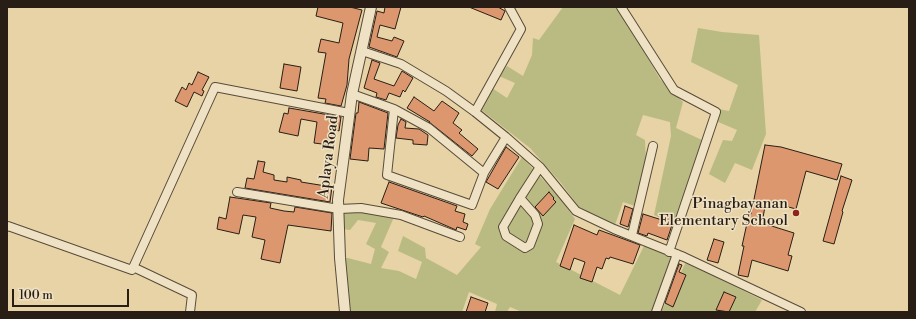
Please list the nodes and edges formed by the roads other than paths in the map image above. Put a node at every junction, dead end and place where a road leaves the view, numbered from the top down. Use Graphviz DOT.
graph roads {
  1 [pos="371,7"];
  2 [pos="510,7"];
  3 [pos="622,7"];
  4 [pos="362,51"];
  5 [pos="352,94"];
  6 [pos="394,109"];
  7 [pos="475,112"];
  8 [pos="349,113"];
  9 [pos="506,136"];
  10 [pos="653,146"];
  11 [pos="540,168"];
  12 [pos="484,172"];
  13 [pos="237,192"];
  14 [pos="520,198"];
  15 [pos="338,208"];
  16 [pos="7,227"];
  17 [pos="632,236"];
  18 [pos="460,237"];
  19 [pos="668,252"];
  20 [pos="677,254"];
  21 [pos="133,267"];
  22 [pos="190,312"];
  23 [pos="345,312"];
  24 [pos="656,312"];
  25 [pos="801,312"];
  1 -- 4 [label="street, Aplaya Road"];
  2 -- 7 [label="street"];
  3 -- 19 [label="street"];
  4 -- 5 [label="street, Aplaya Road"];
  4 -- 7 [label="street"];
  5 -- 6 [label="street"];
  5 -- 8 [label="street, Aplaya Road"];
  6 -- 12 [label="street"];
  6 -- 12 [label="street"];
  7 -- 9 [label="street"];
  8 -- 15 [label="street, Aplaya Road"];
  8 -- 21 [label="street"];
  9 -- 11 [label="street"];
  9 -- 12 [label="street"];
  10 -- 17 [label="street"];
  11 -- 14 [label="street"];
  11 -- 17 [label="street"];
  13 -- 15 [label="street"];
  14 -- 14 [label="street"];
  15 -- 18 [label="street"];
  15 -- 23 [label="street, Aplaya Road"];
  16 -- 21 [label="street"];
  17 -- 19 [label="street"];
  19 -- 20 [label="street"];
  20 -- 24 [label="street"];
  20 -- 25 [label="street"];
  21 -- 22 [label="street"];
}
